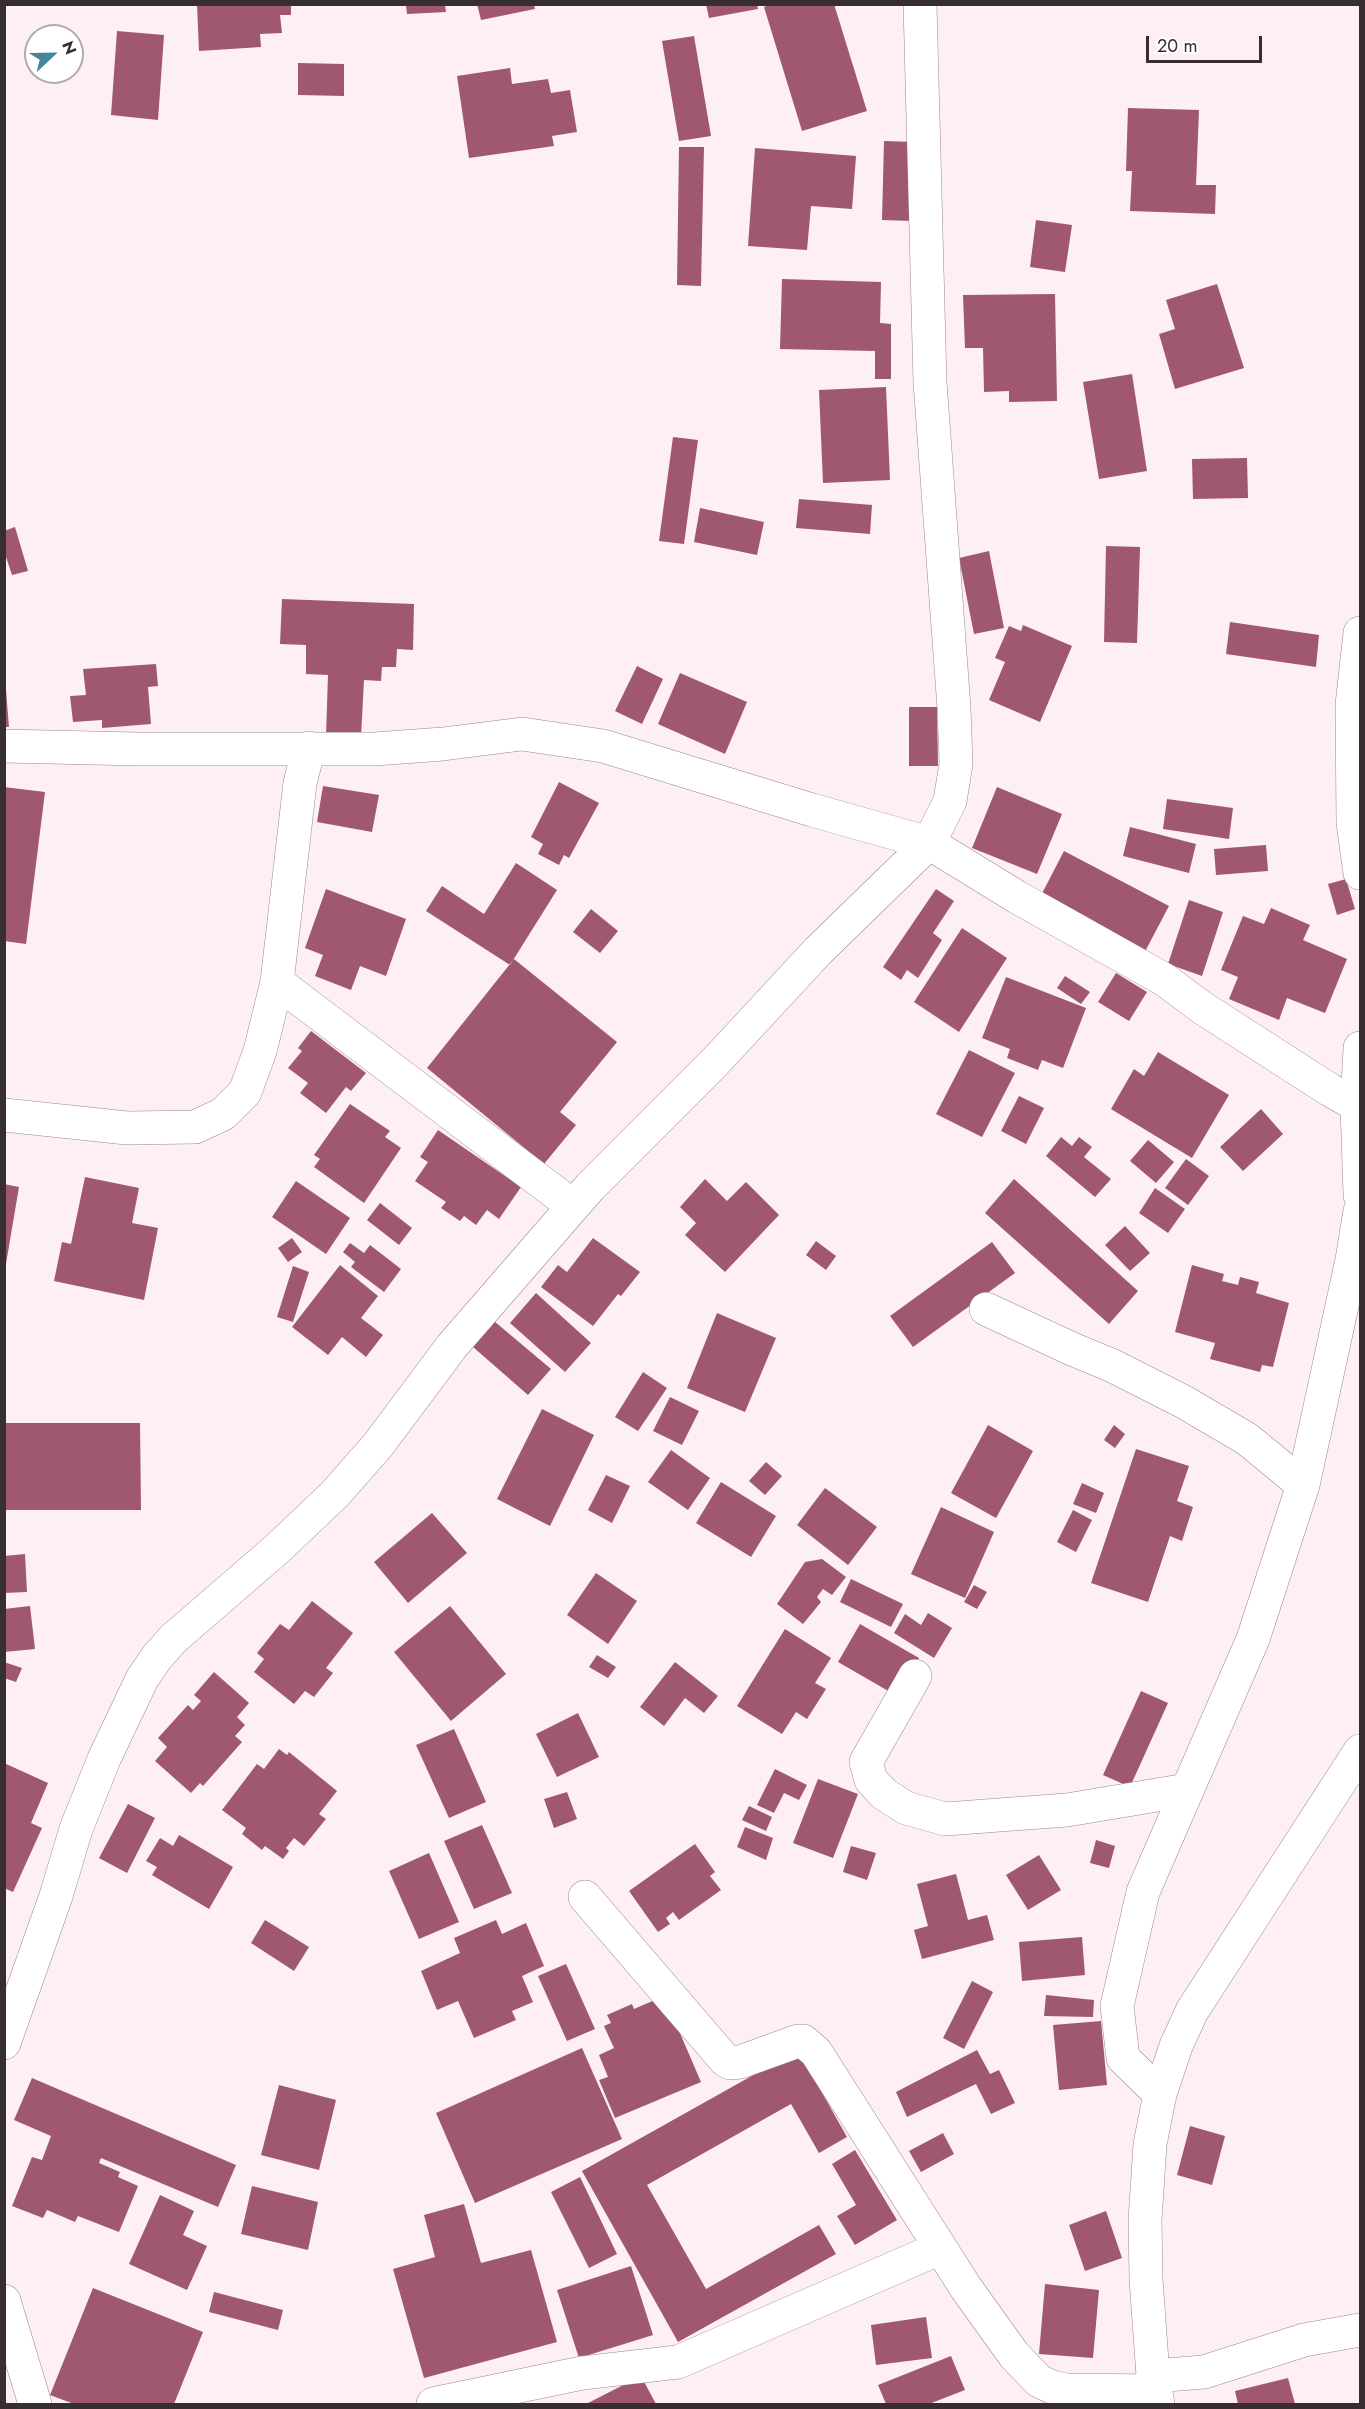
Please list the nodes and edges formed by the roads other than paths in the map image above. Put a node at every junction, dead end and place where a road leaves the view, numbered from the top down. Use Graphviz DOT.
graph roads {
  1 [pos="920,4"];
  2 [pos="1360,633"];
  3 [pos="4,746"];
  4 [pos="309,748"];
  5 [pos="929,843"];
  6 [pos="1360,873"];
  7 [pos="276,982"];
  8 [pos="1360,1048"];
  9 [pos="1359,1106"];
  10 [pos="4,1115"];
  11 [pos="1360,1196"];
  12 [pos="573,1206"];
  13 [pos="1360,1211"];
  14 [pos="986,1309"];
  15 [pos="1303,1485"];
  16 [pos="915,1676"];
  17 [pos="1360,1751"];
  18 [pos="1187,1790"];
  19 [pos="585,1897"];
  20 [pos="4,2043"];
  21 [pos="1160,2094"];
  22 [pos="940,2248"];
  23 [pos="4,2301"];
  24 [pos="1360,2330"];
  25 [pos="1156,2391"];
  26 [pos="34,2404"];
  27 [pos="433,2404"];
  1 -- 5 [label="street"];
  2 -- 6 [label="street"];
  3 -- 4 [label="street"];
  4 -- 5 [label="street"];
  4 -- 7 [label="street"];
  5 -- 9 [label="street"];
  5 -- 12 [label="street"];
  7 -- 10 [label="street"];
  7 -- 12 [label="street"];
  8 -- 9 [label="street"];
  9 -- 11 [label="street"];
  12 -- 20 [label="street"];
  13 -- 15 [label="street"];
  14 -- 15 [label="street"];
  15 -- 18 [label="street"];
  16 -- 18 [label="street"];
  17 -- 21 [label="street"];
  18 -- 21 [label="street"];
  19 -- 22 [label="street"];
  21 -- 25 [label="street"];
  22 -- 25 [label="street"];
  22 -- 27 [label="street"];
  23 -- 26 [label="street"];
  24 -- 25 [label="street"];
}
